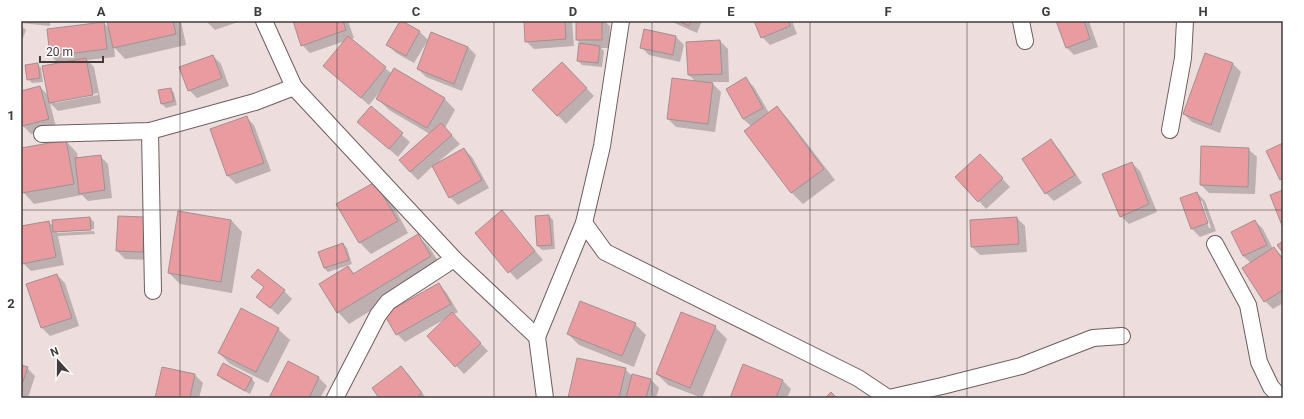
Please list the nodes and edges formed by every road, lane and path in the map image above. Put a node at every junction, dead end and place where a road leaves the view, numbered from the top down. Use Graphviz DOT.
graph roads {
  1 [pos="264,21"];
  2 [pos="621,21"];
  3 [pos="1021,21"];
  4 [pos="1185,21"];
  5 [pos="1025,41"];
  6 [pos="294,87"];
  7 [pos="1170,130"];
  8 [pos="150,131"];
  9 [pos="42,134"];
  10 [pos="584,223"];
  11 [pos="1215,244"];
  12 [pos="454,259"];
  13 [pos="153,291"];
  14 [pos="1122,336"];
  15 [pos="537,337"];
  16 [pos="335,398"];
  17 [pos="545,398"];
  18 [pos="888,398"];
  19 [pos="1280,398"];
  1 -- 6 [label="street"];
  2 -- 10 [label="street"];
  3 -- 5 [label="street"];
  4 -- 7 [label="street"];
  6 -- 8 [label="street"];
  6 -- 12 [label="street"];
  8 -- 9 [label="street"];
  8 -- 13 [label="street"];
  10 -- 15 [label="street"];
  10 -- 18 [label="street"];
  11 -- 19 [label="street"];
  12 -- 15 [label="street"];
  12 -- 16 [label="street"];
  14 -- 18 [label="street"];
  15 -- 17 [label="street"];
}
